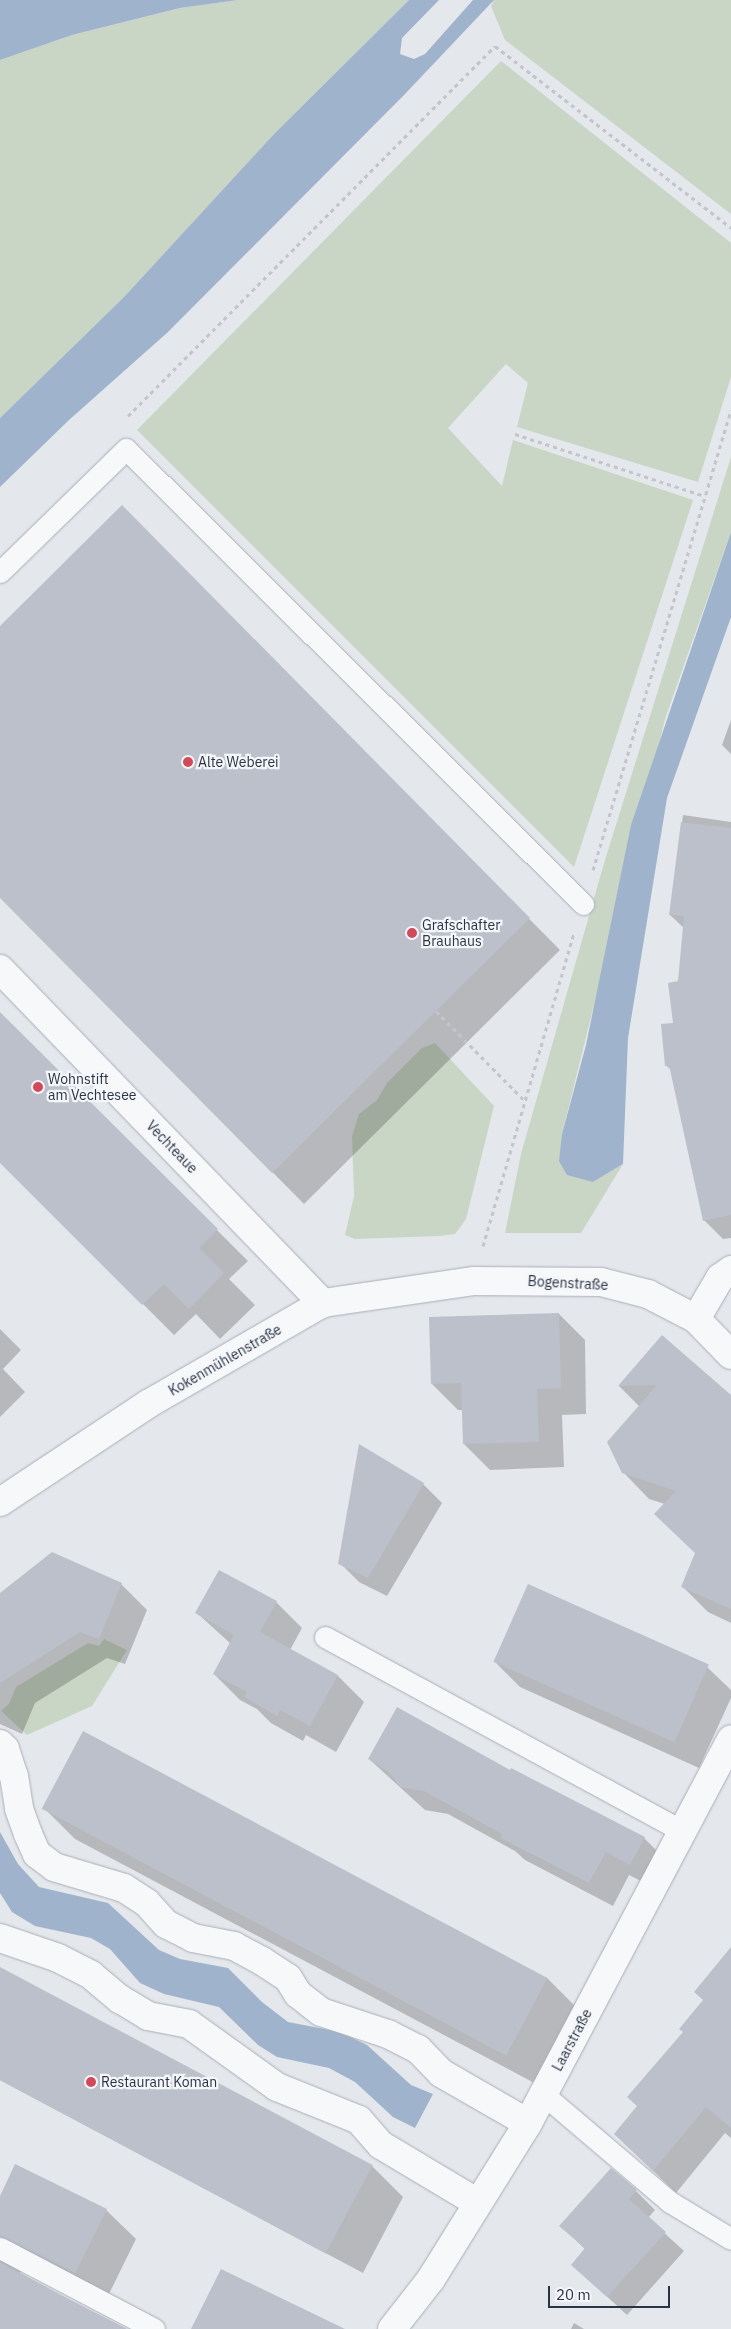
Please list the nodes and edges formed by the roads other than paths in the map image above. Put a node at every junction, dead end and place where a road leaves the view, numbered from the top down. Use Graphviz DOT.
graph roads {
  1 [pos="0,572"];
  2 [pos="583,904"];
  3 [pos="0,969"];
  4 [pos="731,1270"];
  5 [pos="474,1281"];
  6 [pos="323,1303"];
  7 [pos="696,1320"];
  8 [pos="731,1355"];
  9 [pos="0,1502"];
  10 [pos="325,1637"];
  11 [pos="731,1739"];
  12 [pos="0,1744"];
  13 [pos="683,1831"];
  14 [pos="0,1938"];
  15 [pos="544,2094"];
  16 [pos="528,2123"];
  17 [pos="478,2203"];
  18 [pos="731,2239"];
  19 [pos="0,2248"];
  20 [pos="154,2329"];
  21 [pos="392,2329"];
  1 -- 2 [label="lane"];
  3 -- 6 [label="street, Vechteaue"];
  4 -- 7 [label="street"];
  5 -- 6 [label="street, Kokenmühlenstraße"];
  5 -- 7 [label="street, Bogenstraße"];
  6 -- 9 [label="street, Kokenmühlenstraße"];
  7 -- 8 [label="street, Bogenstraße"];
  10 -- 13 [label="lane"];
  11 -- 13 [label="street, Laarstraße"];
  12 -- 16 [label="street"];
  13 -- 15 [label="street, Laarstraße"];
  14 -- 17 [label="street"];
  15 -- 16 [label="street, Laarstraße"];
  15 -- 18 [label="lane"];
  16 -- 17 [label="street, Laarstraße"];
  17 -- 21 [label="street, Laarstraße"];
  19 -- 20 [label="lane"];
}
